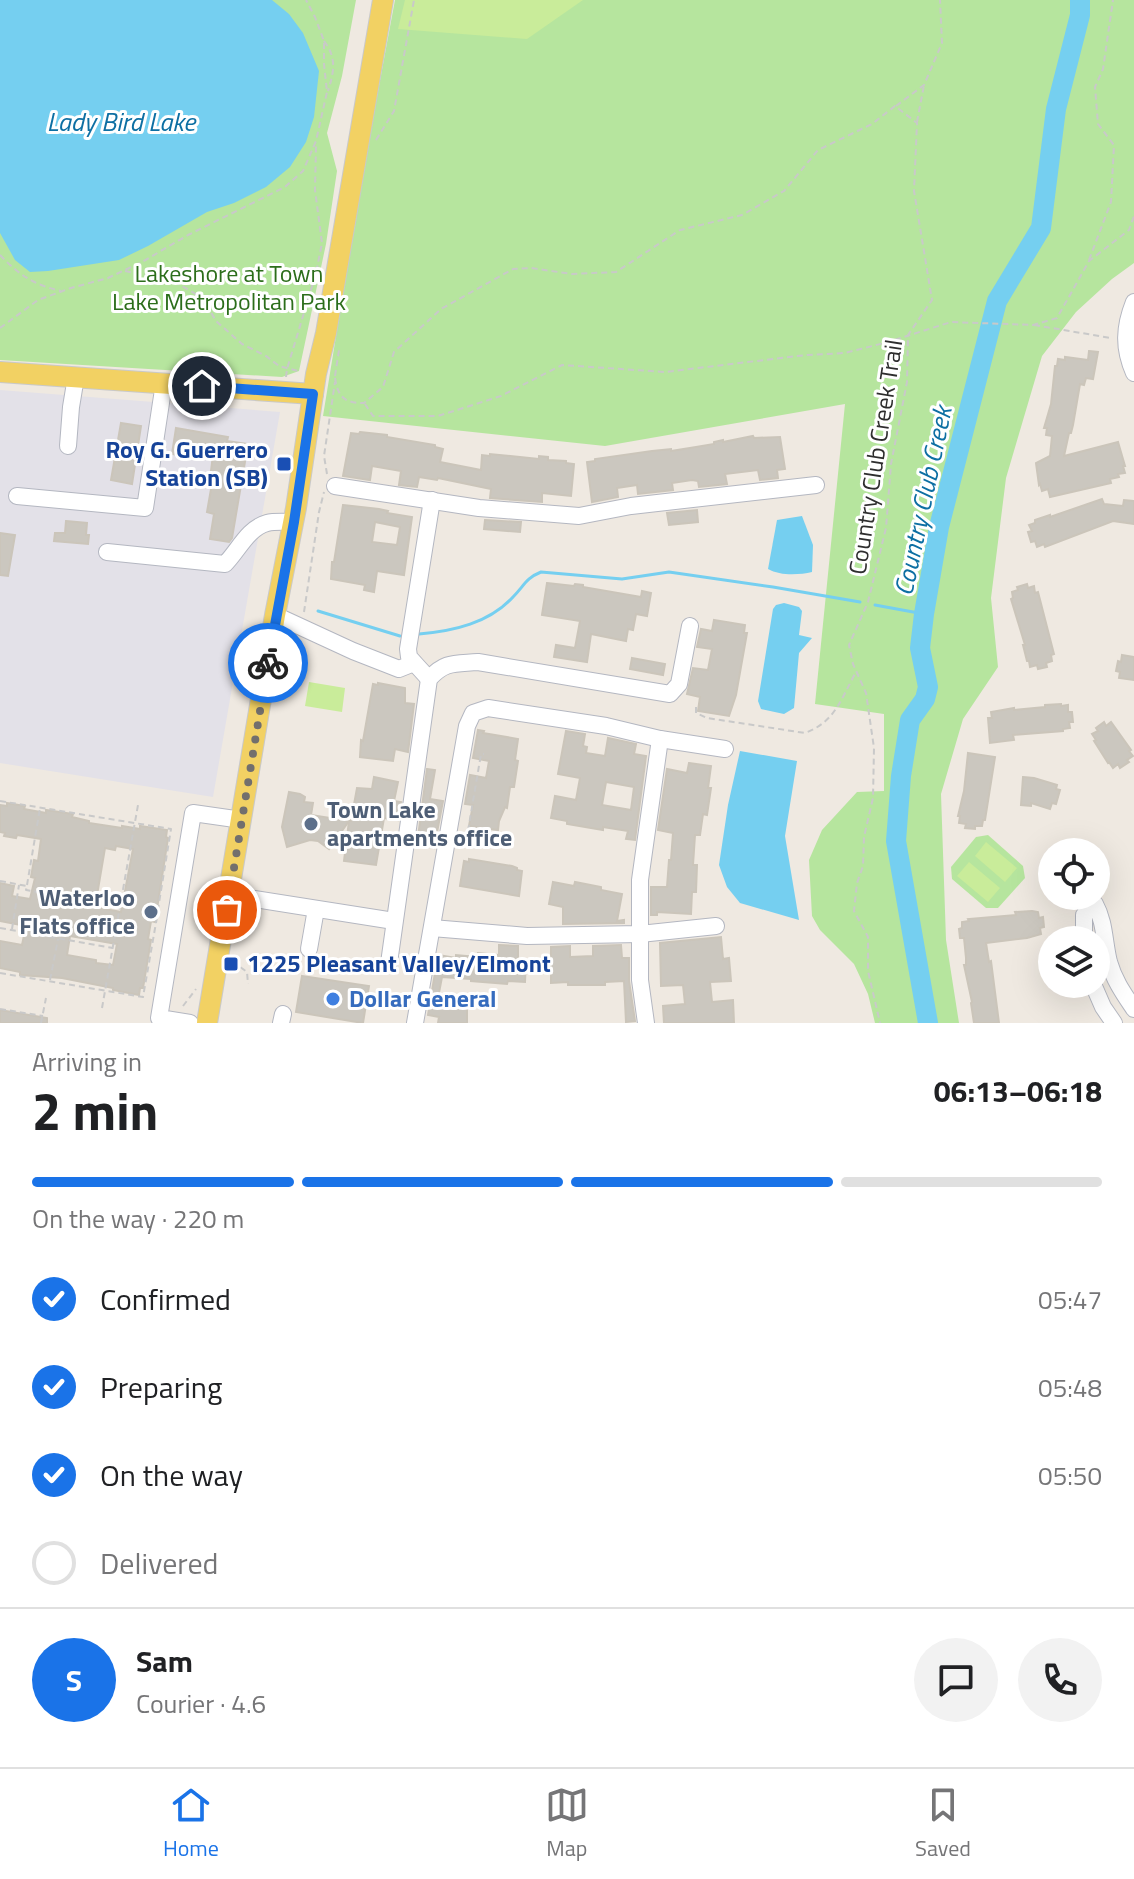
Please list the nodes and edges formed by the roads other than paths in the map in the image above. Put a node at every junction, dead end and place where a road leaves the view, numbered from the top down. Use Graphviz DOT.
graph roads {
  1 [pos="383,0"];
  2 [pos="1134,302"];
  3 [pos="0,372"];
  4 [pos="1134,373"];
  5 [pos="76,377"];
  6 [pos="164,383"];
  7 [pos="313,394"];
  8 [pos="68,446"];
  9 [pos="330,483"];
  10 [pos="816,485"];
  11 [pos="17,496"];
  12 [pos="432,500"];
  13 [pos="294,522"];
  14 [pos="107,552"];
  15 [pos="275,615"];
  16 [pos="690,626"];
  17 [pos="414,663"];
  18 [pos="429,679"];
  19 [pos="660,739"];
  20 [pos="725,749"];
  21 [pos="242,820"];
  22 [pos="229,895"];
  23 [pos="316,909"];
  24 [pos="394,921"];
  25 [pos="716,926"];
  26 [pos="1084,926"];
  27 [pos="1103,926"];
  28 [pos="432,928"];
  29 [pos="640,934"];
  30 [pos="309,949"];
  31 [pos="389,963"];
  32 [pos="1110,965"];
  33 [pos="1099,998"];
  34 [pos="1134,1009"];
  35 [pos="190,1023"];
  36 [pos="207,1023"];
  37 [pos="415,1023"];
  38 [pos="646,1023"];
  39 [pos="1114,1023"];
  1 -- 7 [label="main road"];
  2 -- 4 [label="lane"];
  3 -- 5 [label="main road"];
  5 -- 6 [label="main road"];
  5 -- 8 [label="lane"];
  6 -- 7 [label="main road"];
  6 -- 11 [label="lane"];
  7 -- 13 [label="main road"];
  9 -- 12 [label="lane"];
  10 -- 12 [label="lane"];
  12 -- 17 [label="lane"];
  13 -- 14 [label="lane"];
  13 -- 15 [label="main road"];
  15 -- 17 [label="lane"];
  15 -- 21 [label="main road"];
  16 -- 18 [label="lane"];
  17 -- 18 [label="lane"];
  18 -- 24 [label="lane"];
  19 -- 20 [label="lane"];
  19 -- 28 [label="lane"];
  19 -- 29 [label="lane"];
  21 -- 22 [label="main road"];
  21 -- 35 [label="lane"];
  22 -- 23 [label="lane"];
  22 -- 36 [label="main road"];
  23 -- 24 [label="lane"];
  23 -- 30 [label="lane"];
  24 -- 31 [label="lane"];
  25 -- 29 [label="lane"];
  26 -- 27 [label="lane"];
  28 -- 29 [label="lane"];
  28 -- 37 [label="lane"];
  29 -- 38 [label="lane"];
  32 -- 34 [label="lane"];
  33 -- 39 [label="lane"];
}
